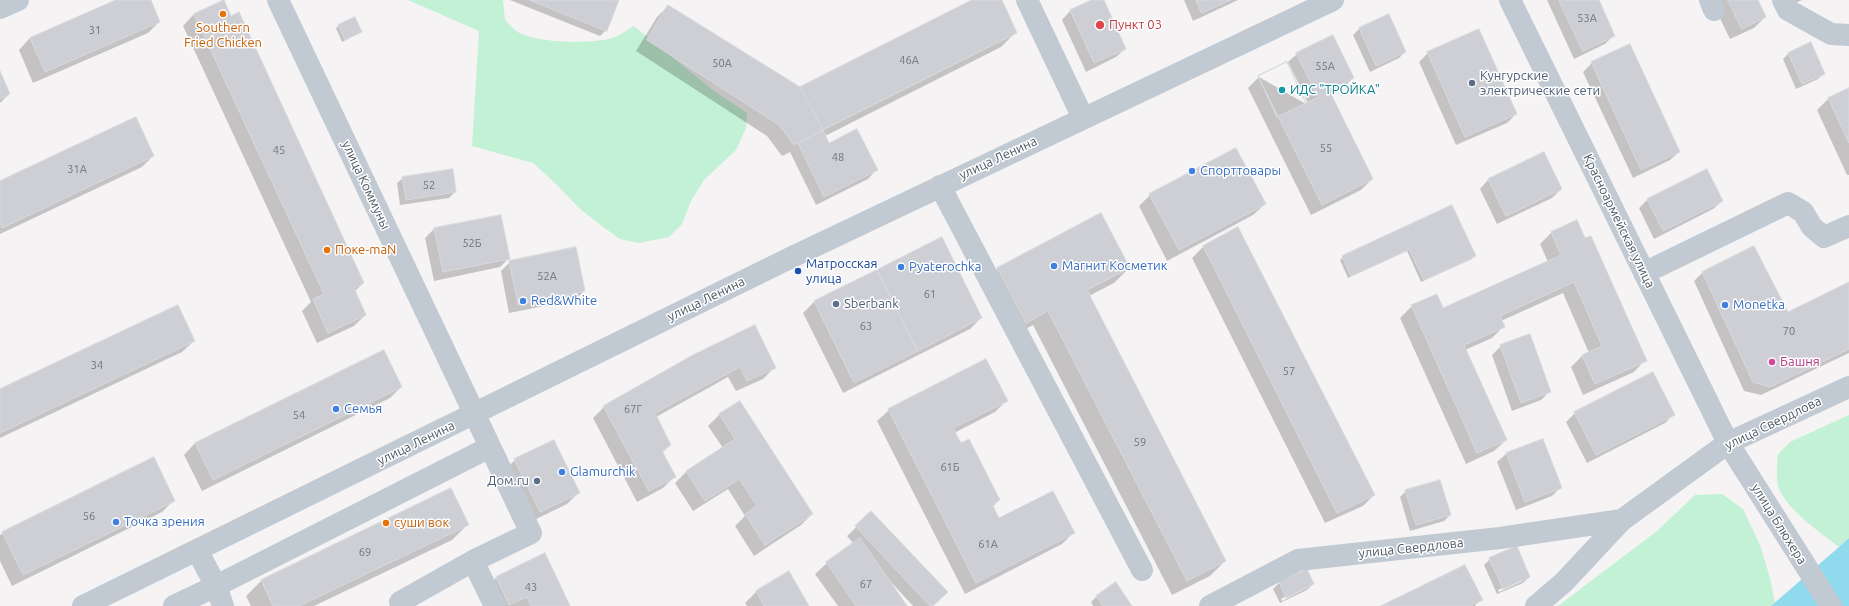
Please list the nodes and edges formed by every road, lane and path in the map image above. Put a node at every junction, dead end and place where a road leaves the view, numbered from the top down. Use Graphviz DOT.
graph roads {
  1 [pos="278,0"];
  2 [pos="1027,0"];
  3 [pos="1334,0"];
  4 [pos="1510,0"];
  5 [pos="1783,0"];
  6 [pos="1849,35"];
  7 [pos="1083,118"];
  8 [pos="940,186"];
  9 [pos="1849,226"];
  10 [pos="1644,273"];
  11 [pos="1849,387"];
  12 [pos="474,414"];
  13 [pos="1728,442"];
  14 [pos="490,447"];
  15 [pos="1622,520"];
  16 [pos="197,550"];
  17 [pos="473,561"];
  18 [pos="1142,570"];
  19 [pos="219,596"];
  20 [pos="82,606"];
  21 [pos="174,606"];
  22 [pos="402,606"];
  23 [pos="496,606"];
  24 [pos="1210,606"];
  25 [pos="1536,606"];
  26 [pos="1831,606"];
  1 -- 12 [label="street, улица Коммуны"];
  2 -- 7 [label="street"];
  3 -- 7 [label="street, улица Ленина"];
  4 -- 10 [label="street, Красноармейская улица"];
  5 -- 6 [label="street"];
  7 -- 8 [label="street, улица Ленина"];
  8 -- 12 [label="street, улица Ленина"];
  8 -- 18 [label="street"];
  9 -- 10 [label="street"];
  10 -- 13 [label="street, Красноармейская улица"];
  11 -- 13 [label="street, улица Свердлова"];
  12 -- 14 [label="street, улица Коммуны"];
  12 -- 16 [label="street, улица Ленина"];
  13 -- 15 [label="street, улица Свердлова"];
  13 -- 26 [label="street, улица Блюхера"];
  14 -- 17 [label="street, улица Коммуны"];
  14 -- 19 [label="street"];
  15 -- 24 [label="street, улица Свердлова"];
  15 -- 25 [label="street, улица Свердлова"];
  16 -- 19 [label="street"];
  16 -- 20 [label="street, улица Ленина"];
  17 -- 22 [label="street"];
  17 -- 23 [label="street"];
  19 -- 21 [label="street"];
}
